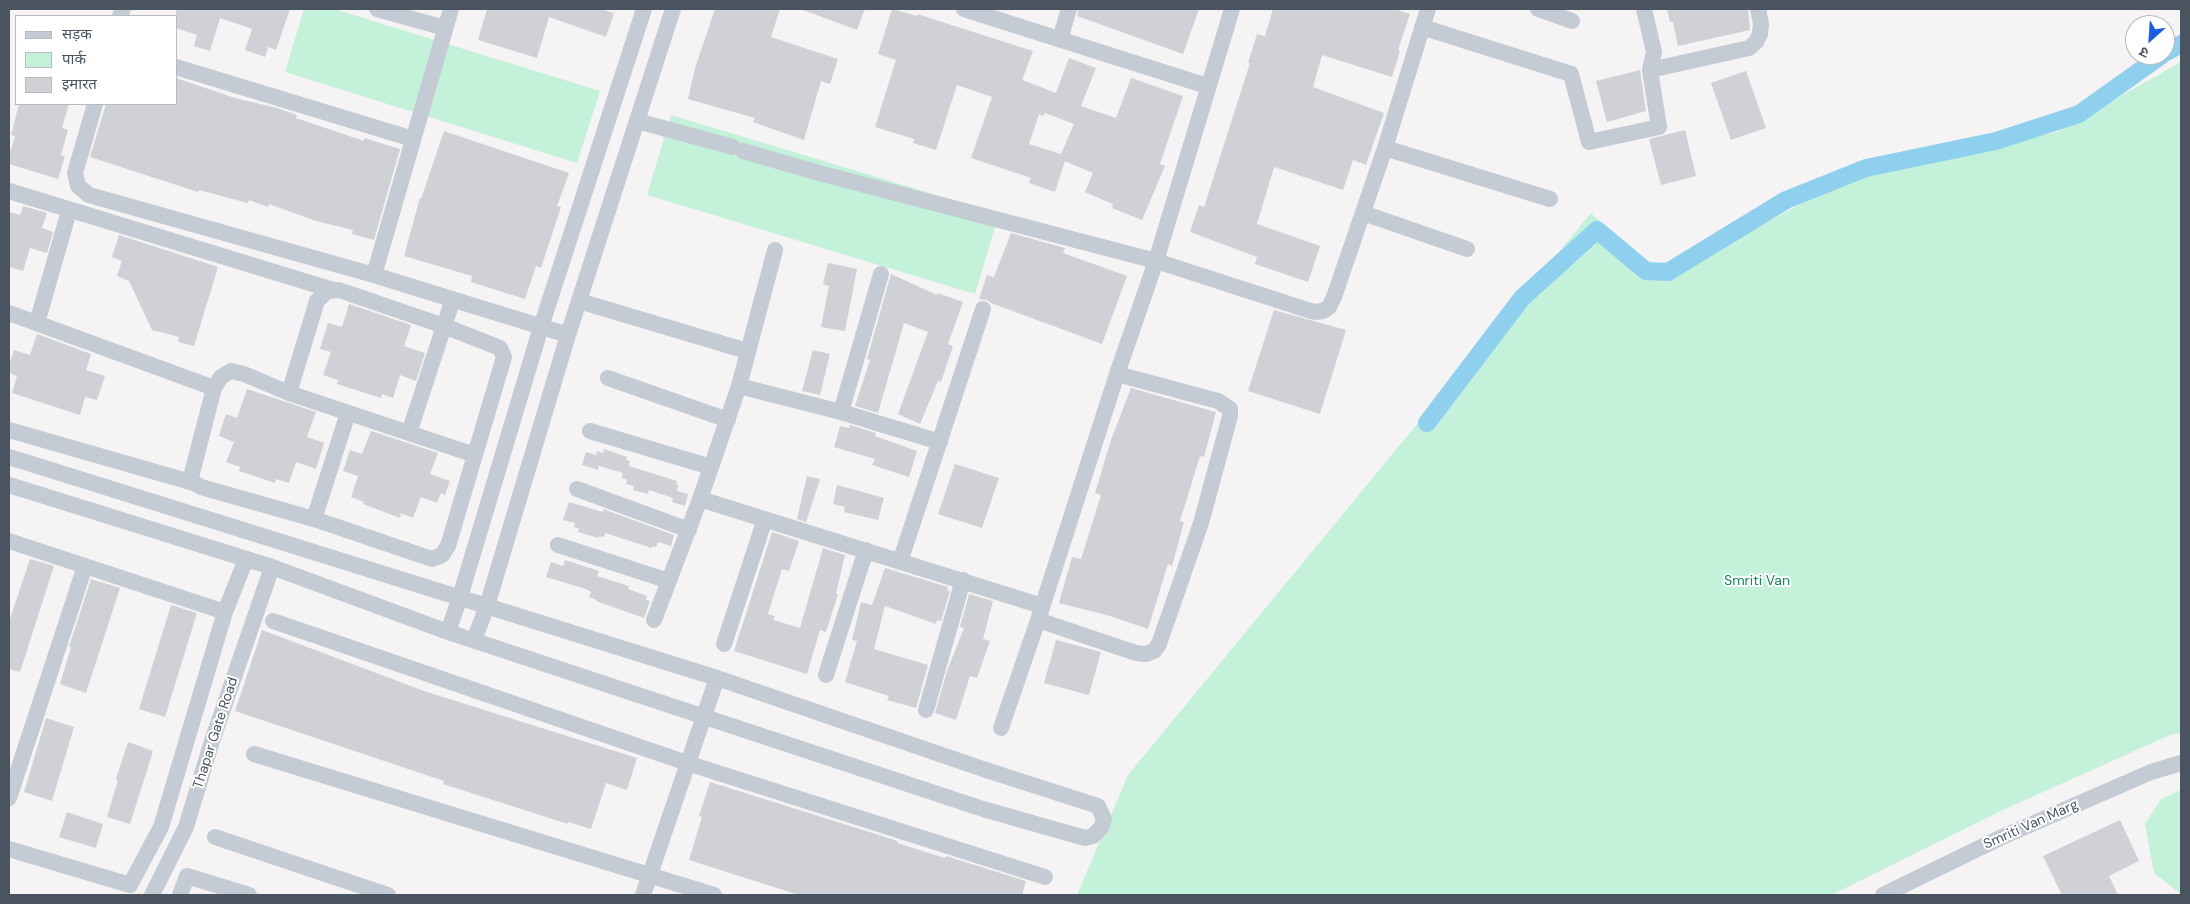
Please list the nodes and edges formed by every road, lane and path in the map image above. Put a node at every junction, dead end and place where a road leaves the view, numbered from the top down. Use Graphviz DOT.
graph roads {
  1 [pos="377,9"];
  2 [pos="451,9"];
  3 [pos="644,9"];
  4 [pos="673,9"];
  5 [pos="964,9"];
  6 [pos="1069,9"];
  7 [pos="1232,9"];
  8 [pos="1428,9"];
  9 [pos="1538,9"];
  10 [pos="1644,9"];
  11 [pos="1758,9"];
  12 [pos="1572,21"];
  13 [pos="1422,27"];
  14 [pos="444,28"];
  15 [pos="1060,39"];
  16 [pos="178,68"];
  17 [pos="1650,70"];
  18 [pos="1207,86"];
  19 [pos="95,105"];
  20 [pos="637,121"];
  21 [pos="413,139"];
  22 [pos="1385,148"];
  23 [pos="9,191"];
  24 [pos="1550,199"];
  25 [pos="69,211"];
  26 [pos="1363,213"];
  27 [pos="1467,249"];
  28 [pos="774,250"];
  29 [pos="1156,261"];
  30 [pos="881,274"];
  31 [pos="374,275"];
  32 [pos="333,290"];
  33 [pos="452,299"];
  34 [pos="579,301"];
  35 [pos="983,308"];
  36 [pos="9,313"];
  37 [pos="37,323"];
  38 [pos="444,326"];
  39 [pos="542,327"];
  40 [pos="568,335"];
  41 [pos="747,351"];
  42 [pos="1117,374"];
  43 [pos="608,378"];
  44 [pos="739,386"];
  45 [pos="214,388"];
  46 [pos="289,393"];
  47 [pos="348,412"];
  48 [pos="841,412"];
  49 [pos="728,420"];
  50 [pos="9,430"];
  51 [pos="590,431"];
  52 [pos="409,433"];
  53 [pos="940,442"];
  54 [pos="475,455"];
  55 [pos="9,457"];
  56 [pos="711,467"];
  57 [pos="194,483"];
  58 [pos="9,485"];
  59 [pos="578,490"];
  60 [pos="700,499"];
  61 [pos="314,519"];
  62 [pos="765,519"];
  63 [pos="689,530"];
  64 [pos="9,541"];
  65 [pos="558,545"];
  66 [pos="866,550"];
  67 [pos="246,559"];
  68 [pos="900,562"];
  69 [pos="85,566"];
  70 [pos="272,568"];
  71 [pos="963,580"];
  72 [pos="669,581"];
  73 [pos="460,597"];
  74 [pos="487,606"];
  75 [pos="225,612"];
  76 [pos="1040,613"];
  77 [pos="654,620"];
  78 [pos="273,621"];
  79 [pos="448,632"];
  80 [pos="474,640"];
  81 [pos="724,644"];
  82 [pos="826,675"];
  83 [pos="717,678"];
  84 [pos="926,710"];
  85 [pos="706,716"];
  86 [pos="1001,728"];
  87 [pos="254,754"];
  88 [pos="687,763"];
  89 [pos="2181,763"];
  90 [pos="9,798"];
  91 [pos="214,837"];
  92 [pos="9,849"];
  93 [pos="649,876"];
  94 [pos="1045,877"];
  95 [pos="152,895"];
  96 [pos="180,895"];
  97 [pos="249,895"];
  98 [pos="388,895"];
  99 [pos="643,895"];
  100 [pos="714,895"];
  101 [pos="1884,895"];
  1 -- 14 [label="street"];
  2 -- 14 [label="street"];
  3 -- 39 [label="street"];
  4 -- 20 [label="street"];
  5 -- 15 [label="street"];
  6 -- 15 [label="street"];
  7 -- 18 [label="street"];
  8 -- 13 [label="street"];
  9 -- 12 [label="street"];
  10 -- 17 [label="street"];
  11 -- 17 [label="street"];
  13 -- 17 [label="street"];
  13 -- 22 [label="street"];
  14 -- 21 [label="street"];
  15 -- 18 [label="street"];
  16 -- 21 [label="street"];
  18 -- 29 [label="street"];
  19 -- 31 [label="street"];
  20 -- 29 [label="street"];
  20 -- 34 [label="street"];
  21 -- 31 [label="street"];
  22 -- 24 [label="street"];
  22 -- 26 [label="street"];
  23 -- 25 [label="street"];
  25 -- 32 [label="street"];
  25 -- 37 [label="street"];
  26 -- 27 [label="street"];
  26 -- 29 [label="street"];
  28 -- 41 [label="street"];
  29 -- 42 [label="street"];
  30 -- 48 [label="street"];
  31 -- 33 [label="street"];
  32 -- 38 [label="street"];
  32 -- 46 [label="street"];
  33 -- 38 [label="street"];
  33 -- 39 [label="street"];
  34 -- 40 [label="street"];
  34 -- 41 [label="street"];
  35 -- 53 [label="street"];
  36 -- 37 [label="street"];
  37 -- 45 [label="street"];
  38 -- 52 [label="street"];
  38 -- 54 [label="street"];
  39 -- 40 [label="street"];
  39 -- 73 [label="street"];
  40 -- 74 [label="street"];
  41 -- 44 [label="street"];
  42 -- 76 [label="street"];
  42 -- 76 [label="street"];
  43 -- 49 [label="street"];
  44 -- 48 [label="street"];
  44 -- 49 [label="street"];
  45 -- 46 [label="street"];
  45 -- 57 [label="street"];
  46 -- 47 [label="street"];
  47 -- 52 [label="street"];
  47 -- 61 [label="street"];
  48 -- 53 [label="street"];
  49 -- 56 [label="street"];
  50 -- 57 [label="street"];
  51 -- 56 [label="street"];
  52 -- 54 [label="street"];
  53 -- 68 [label="street"];
  54 -- 61 [label="street"];
  55 -- 73 [label="street"];
  56 -- 60 [label="street"];
  57 -- 61 [label="street"];
  58 -- 67 [label="street"];
  59 -- 63 [label="street"];
  60 -- 62 [label="street"];
  60 -- 63 [label="street"];
  62 -- 66 [label="street"];
  62 -- 81 [label="street"];
  63 -- 72 [label="street"];
  64 -- 69 [label="street"];
  65 -- 72 [label="street"];
  66 -- 68 [label="street"];
  66 -- 82 [label="street"];
  67 -- 70 [label="street"];
  67 -- 75 [label="street"];
  68 -- 71 [label="street"];
  69 -- 75 [label="street"];
  69 -- 90 [label="street"];
  70 -- 79 [label="street"];
  70 -- 95 [label="street, Thapar Gate Road"];
  71 -- 76 [label="street"];
  71 -- 84 [label="street"];
  72 -- 77 [label="street"];
  73 -- 74 [label="street"];
  73 -- 79 [label="street"];
  74 -- 80 [label="street"];
  74 -- 83 [label="street"];
  75 -- 92 [label="street"];
  76 -- 86 [label="street"];
  78 -- 88 [label="street"];
  79 -- 80 [label="street"];
  80 -- 85 [label="street"];
  83 -- 85 [label="street"];
  83 -- 85 [label="street"];
  85 -- 88 [label="street"];
  87 -- 93 [label="street"];
  88 -- 93 [label="street"];
  88 -- 94 [label="street"];
  89 -- 101 [label="street, Smriti Van Marg"];
  91 -- 98 [label="street"];
  93 -- 99 [label="street"];
  93 -- 100 [label="street"];
  96 -- 97 [label="street"];
}
